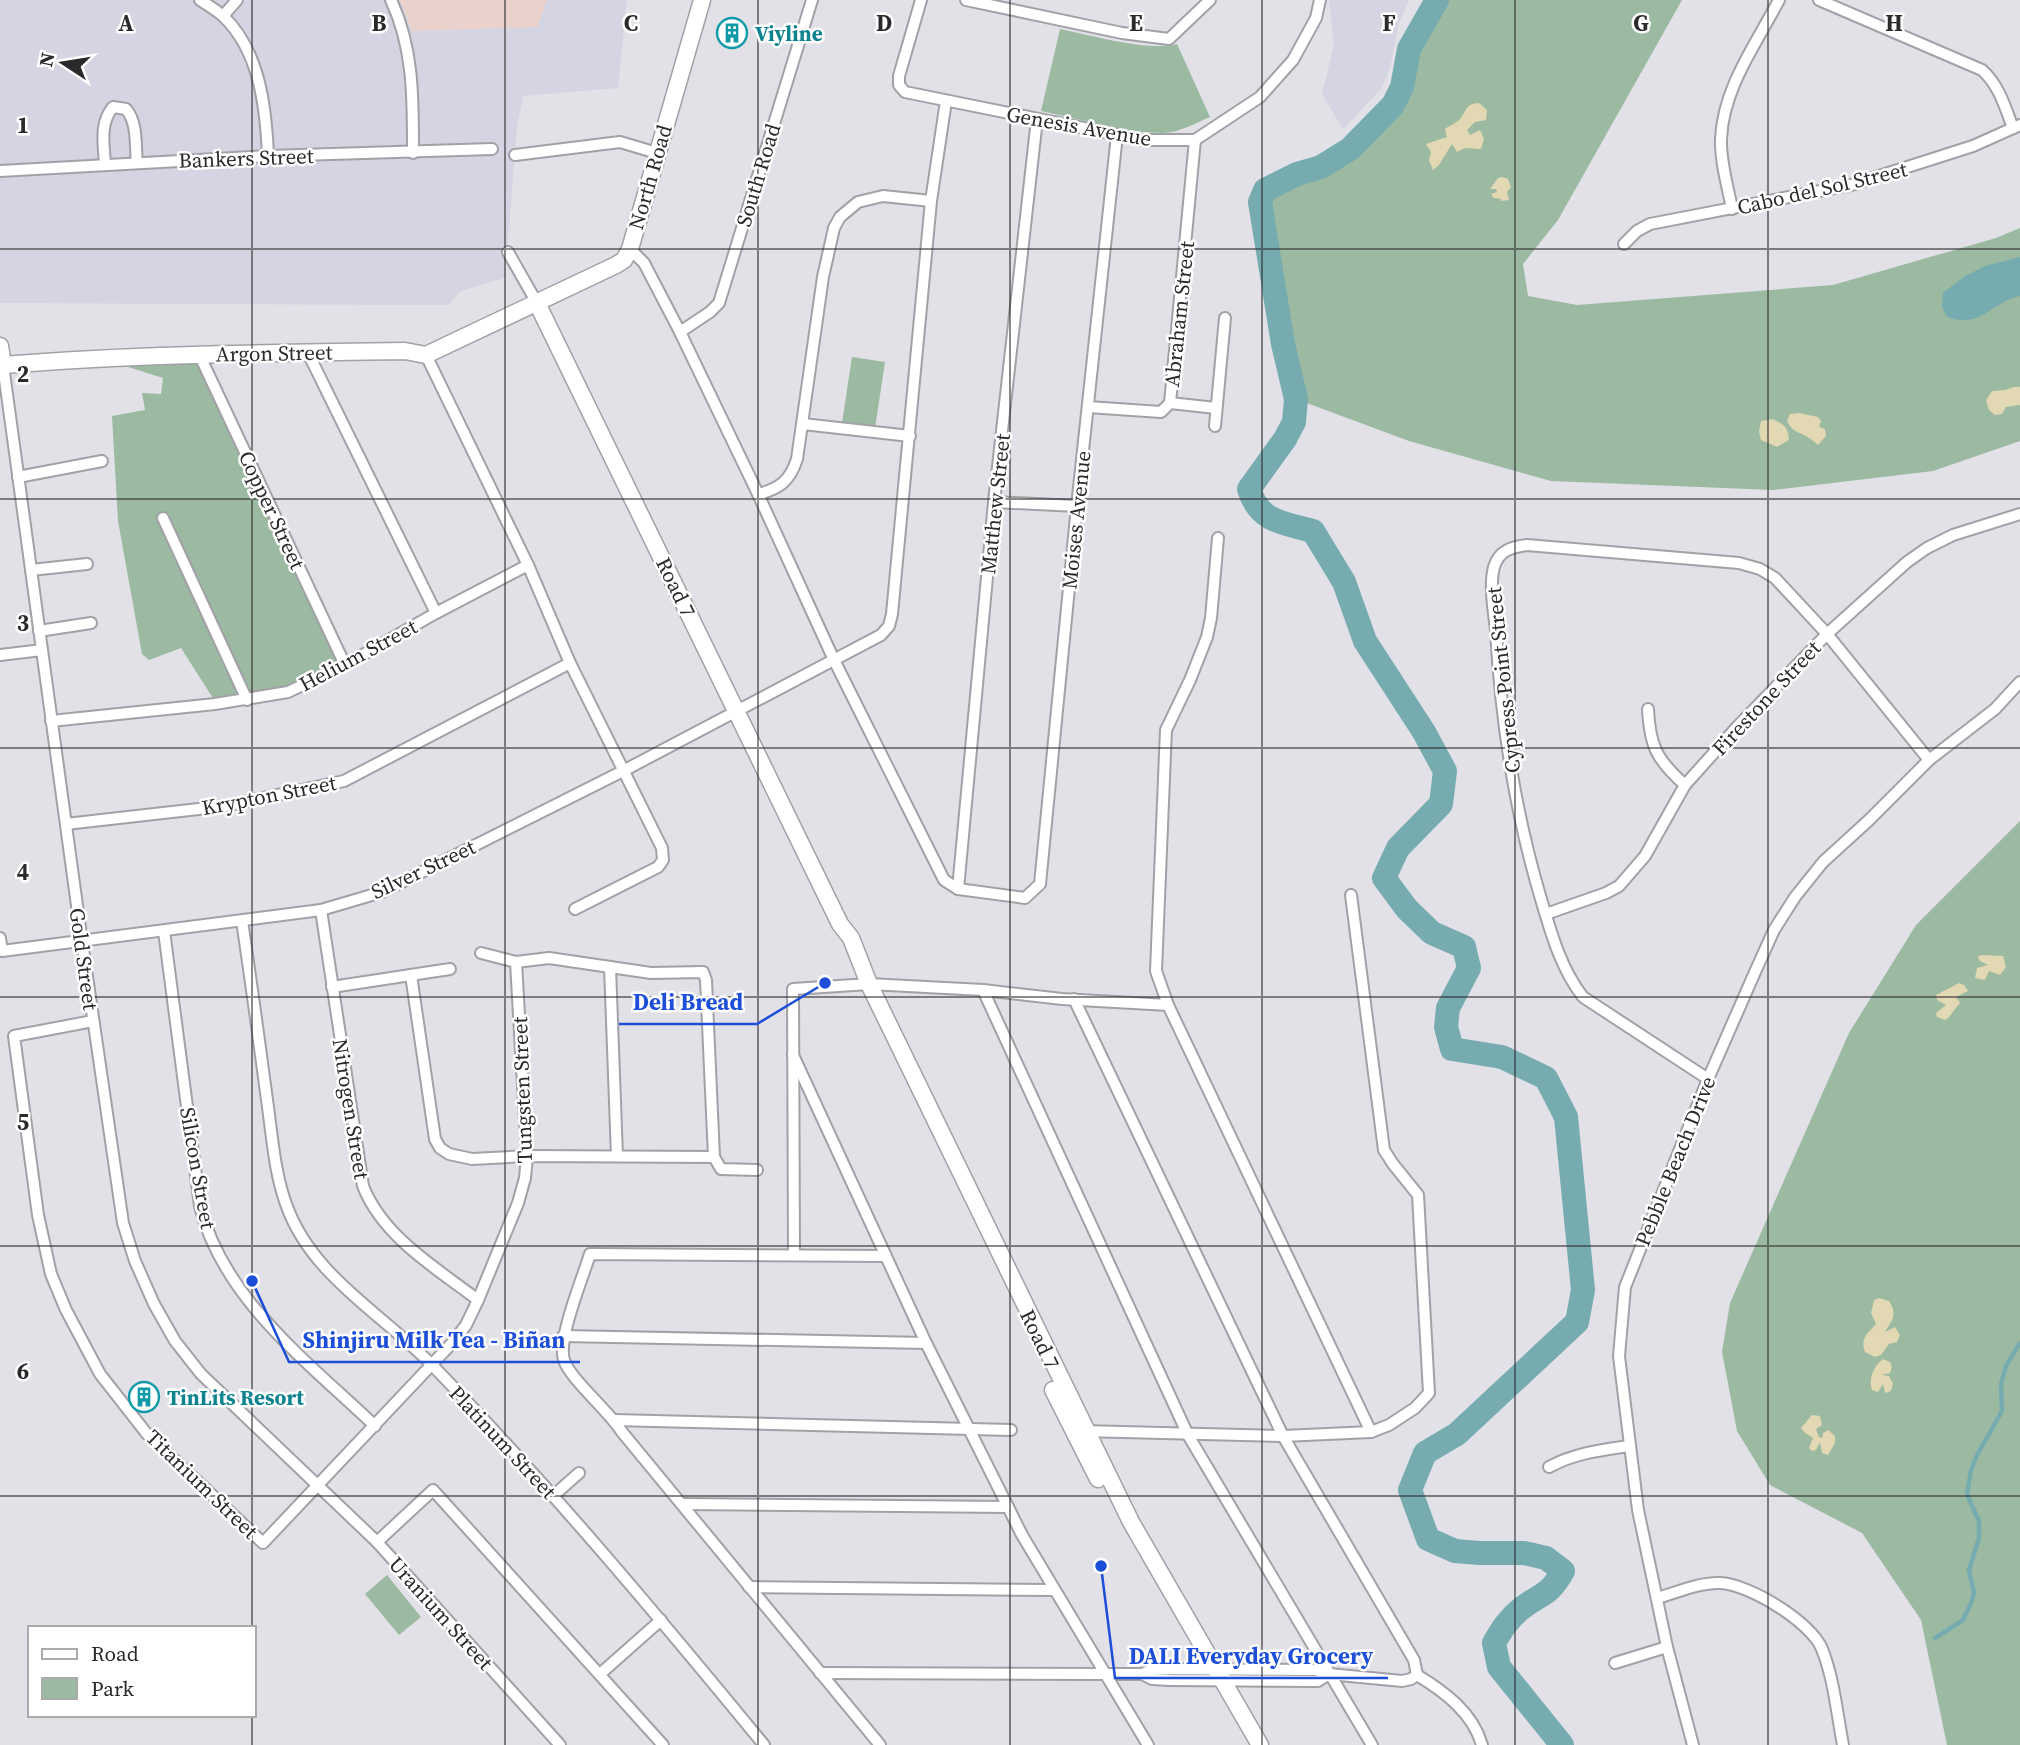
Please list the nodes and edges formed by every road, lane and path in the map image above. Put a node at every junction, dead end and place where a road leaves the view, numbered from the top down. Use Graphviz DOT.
graph roads {
  1 [pos="200,0"];
  2 [pos="237,0"];
  3 [pos="391,0"];
  4 [pos="702,0"];
  5 [pos="812,0"];
  6 [pos="921,0"];
  7 [pos="966,0"];
  8 [pos="1210,0"];
  9 [pos="1320,0"];
  10 [pos="1779,0"];
  11 [pos="1819,0"];
  12 [pos="223,16"];
  13 [pos="946,101"];
  14 [pos="1037,120"];
  15 [pos="2016,126"];
  16 [pos="1117,135"];
  17 [pos="1195,139"];
  18 [pos="492,149"];
  19 [pos="413,153"];
  20 [pos="657,153"];
  21 [pos="515,155"];
  22 [pos="268,156"];
  23 [pos="137,163"];
  24 [pos="106,164"];
  25 [pos="0,171"];
  26 [pos="931,201"];
  27 [pos="1731,209"];
  28 [pos="1624,244"];
  29 [pos="630,249"];
  30 [pos="508,251"];
  31 [pos="537,303"];
  32 [pos="1225,318"];
  33 [pos="680,332"];
  34 [pos="0,346"];
  35 [pos="308,353"];
  36 [pos="199,354"];
  37 [pos="426,355"];
  38 [pos="1,365"];
  39 [pos="1170,403"];
  40 [pos="1088,407"];
  41 [pos="1216,408"];
  42 [pos="803,424"];
  43 [pos="1215,426"];
  44 [pos="910,436"];
  45 [pos="102,461"];
  46 [pos="18,477"];
  47 [pos="758,494"];
  48 [pos="994,502"];
  49 [pos="1077,506"];
  50 [pos="2020,514"];
  51 [pos="163,518"];
  52 [pos="1218,538"];
  53 [pos="87,564"];
  54 [pos="528,565"];
  55 [pos="31,570"];
  56 [pos="436,613"];
  57 [pos="91,622"];
  58 [pos="39,631"];
  59 [pos="1827,634"];
  60 [pos="42,650"];
  61 [pos="0,655"];
  62 [pos="834,660"];
  63 [pos="570,663"];
  64 [pos="345,665"];
  65 [pos="2020,682"];
  66 [pos="247,700"];
  67 [pos="736,709"];
  68 [pos="1648,709"];
  69 [pos="51,721"];
  70 [pos="1929,760"];
  71 [pos="623,771"];
  72 [pos="1685,785"];
  73 [pos="65,824"];
  74 [pos="958,889"];
  75 [pos="1351,895"];
  76 [pos="575,909"];
  77 [pos="321,910"];
  78 [pos="1545,914"];
  79 [pos="242,921"];
  80 [pos="164,931"];
  81 [pos="0,939"];
  82 [pos="82,942"];
  83 [pos="481,953"];
  84 [pos="516,962"];
  85 [pos="610,967"];
  86 [pos="450,969"];
  87 [pos="411,975"];
  88 [pos="865,984"];
  89 [pos="332,988"];
  90 [pos="983,990"];
  91 [pos="1074,999"];
  92 [pos="1168,1005"];
  93 [pos="93,1021"];
  94 [pos="793,1055"];
  95 [pos="1708,1079"];
  96 [pos="527,1156"];
  97 [pos="617,1156"];
  98 [pos="714,1157"];
  99 [pos="757,1170"];
  100 [pos="794,1255"];
  101 [pos="886,1256"];
  102 [pos="478,1300"];
  103 [pos="563,1336"];
  104 [pos="926,1343"];
  105 [pos="432,1365"];
  106 [pos="614,1420"];
  107 [pos="375,1426"];
  108 [pos="971,1430"];
  109 [pos="1011,1430"];
  110 [pos="1079,1431"];
  111 [pos="1371,1432"];
  112 [pos="1188,1434"];
  113 [pos="1283,1436"];
  114 [pos="1629,1446"];
  115 [pos="1549,1467"];
  116 [pos="579,1473"];
  117 [pos="318,1485"];
  118 [pos="553,1496"];
  119 [pos="681,1504"];
  120 [pos="1008,1507"];
  121 [pos="377,1542"];
  122 [pos="749,1587"];
  123 [pos="1053,1590"];
  124 [pos="1657,1598"];
  125 [pos="661,1620"];
  126 [pos="1667,1647"];
  127 [pos="1615,1663"];
  128 [pos="600,1674"];
  129 [pos="820,1674"];
  130 [pos="1106,1674"];
  131 [pos="1329,1674"];
  132 [pos="1417,1675"];
  133 [pos="1215,1676"];
  134 [pos="560,1745"];
  135 [pos="663,1745"];
  136 [pos="764,1745"];
  137 [pos="880,1745"];
  138 [pos="1148,1745"];
  139 [pos="1250,1745"];
  140 [pos="1260,1745"];
  141 [pos="1372,1745"];
  142 [pos="1482,1745"];
  143 [pos="1693,1745"];
  144 [pos="1843,1745"];
  1 -- 12 [label="street"];
  2 -- 12 [label="street"];
  3 -- 19 [label="street"];
  4 -- 20 [label="street, North Road"];
  5 -- 33 [label="street, South Road"];
  6 -- 13 [label="street, Genesis Avenue"];
  7 -- 8 [label="street"];
  9 -- 17 [label="street"];
  10 -- 27 [label="street"];
  11 -- 15 [label="street"];
  12 -- 22 [label="street"];
  13 -- 14 [label="street, Genesis Avenue"];
  13 -- 26 [label="street"];
  14 -- 16 [label="street, Genesis Avenue"];
  14 -- 48 [label="street, Matthew Street"];
  15 -- 27 [label="street, Cabo del Sol Street"];
  16 -- 17 [label="street, Genesis Avenue"];
  16 -- 40 [label="street, Moises Avenue"];
  17 -- 39 [label="street, Abraham Street"];
  18 -- 19 [label="street, Bankers Street"];
  19 -- 22 [label="street, Bankers Street"];
  20 -- 21 [label="street"];
  20 -- 29 [label="street, North Road"];
  22 -- 23 [label="street, Bankers Street"];
  23 -- 24 [label="street, Bankers Street"];
  23 -- 24 [label="street"];
  24 -- 25 [label="street, Bankers Street"];
  26 -- 42 [label="street"];
  26 -- 44 [label="street"];
  27 -- 28 [label="street, Cabo del Sol Street"];
  29 -- 31 [label="street, North Road"];
  29 -- 33 [label="street"];
  30 -- 31 [label="street, Road 7"];
  31 -- 37 [label="street"];
  31 -- 67 [label="street, Road 7"];
  32 -- 41 [label="street"];
  33 -- 47 [label="street"];
  34 -- 38 [label="street"];
  35 -- 36 [label="street, Argon Street"];
  35 -- 37 [label="street, Argon Street"];
  35 -- 56 [label="street"];
  36 -- 38 [label="street, Argon Street"];
  36 -- 64 [label="street, Copper Street"];
  37 -- 54 [label="street"];
  38 -- 46 [label="street, Gold Street"];
  39 -- 40 [label="street, Abraham Street"];
  39 -- 41 [label="street"];
  40 -- 49 [label="street, Moises Avenue"];
  41 -- 43 [label="street"];
  42 -- 44 [label="street"];
  42 -- 47 [label="street"];
  44 -- 62 [label="street, Silver Street"];
  45 -- 46 [label="street"];
  46 -- 55 [label="street, Gold Street"];
  47 -- 62 [label="street"];
  48 -- 49 [label="street"];
  48 -- 74 [label="street, Matthew Street"];
  49 -- 74 [label="street, Moises Avenue"];
  50 -- 59 [label="street, Firestone Street"];
  51 -- 66 [label="street"];
  52 -- 92 [label="street"];
  53 -- 55 [label="street"];
  54 -- 56 [label="street, Helium Street"];
  54 -- 63 [label="street"];
  55 -- 58 [label="street, Gold Street"];
  56 -- 64 [label="street, Helium Street"];
  57 -- 58 [label="street"];
  58 -- 60 [label="street, Gold Street"];
  59 -- 70 [label="street, Cypress Point Street"];
  59 -- 72 [label="street, Firestone Street"];
  59 -- 78 [label="street, Cypress Point Street"];
  60 -- 61 [label="street"];
  60 -- 69 [label="street, Gold Street"];
  62 -- 67 [label="street, Silver Street"];
  62 -- 74 [label="street"];
  63 -- 71 [label="street"];
  63 -- 73 [label="street, Krypton Street"];
  64 -- 66 [label="street, Helium Street"];
  65 -- 70 [label="street, Pebble Beach Drive"];
  66 -- 69 [label="street, Helium Street"];
  67 -- 71 [label="street, Silver Street"];
  67 -- 88 [label="street, Road 7"];
  68 -- 72 [label="street"];
  69 -- 73 [label="street, Gold Street"];
  70 -- 95 [label="street, Pebble Beach Drive"];
  71 -- 76 [label="street"];
  71 -- 77 [label="street, Silver Street"];
  72 -- 78 [label="street, Firestone Street"];
  73 -- 82 [label="street, Gold Street"];
  75 -- 111 [label="street"];
  77 -- 79 [label="street, Silver Street"];
  77 -- 89 [label="street, Nitrogen Street"];
  78 -- 95 [label="street, Cypress Point Street"];
  79 -- 80 [label="street, Silver Street"];
  79 -- 105 [label="street, Platinum Street"];
  80 -- 82 [label="street, Silver Street"];
  80 -- 107 [label="street, Silicon Street"];
  81 -- 82 [label="street"];
  82 -- 93 [label="street, Gold Street"];
  83 -- 84 [label="street"];
  84 -- 85 [label="street"];
  84 -- 96 [label="street, Tungsten Street"];
  85 -- 97 [label="street"];
  85 -- 98 [label="street"];
  86 -- 87 [label="street"];
  87 -- 89 [label="street"];
  87 -- 96 [label="street"];
  88 -- 90 [label="street"];
  88 -- 94 [label="street"];
  88 -- 110 [label="street, Road 7"];
  89 -- 102 [label="street, Nitrogen Street"];
  90 -- 91 [label="street"];
  90 -- 112 [label="street"];
  91 -- 92 [label="street"];
  91 -- 113 [label="street"];
  92 -- 111 [label="street"];
  93 -- 117 [label="street, Gold Street"];
  93 -- 117 [label="street, Titanium Street"];
  94 -- 100 [label="street"];
  94 -- 101 [label="street"];
  95 -- 114 [label="street, Pebble Beach Drive"];
  96 -- 97 [label="street"];
  96 -- 102 [label="street, Tungsten Street"];
  97 -- 98 [label="street"];
  98 -- 99 [label="street"];
  100 -- 101 [label="street"];
  100 -- 103 [label="street"];
  101 -- 104 [label="street"];
  102 -- 105 [label="street, Tungsten Street"];
  103 -- 104 [label="street"];
  103 -- 106 [label="street"];
  104 -- 108 [label="street"];
  105 -- 107 [label="street, Tungsten Street"];
  105 -- 118 [label="street, Platinum Street"];
  106 -- 108 [label="street"];
  106 -- 119 [label="street"];
  107 -- 117 [label="street, Tungsten Street"];
  108 -- 109 [label="street"];
  108 -- 120 [label="street"];
  110 -- 112 [label="street"];
  110 -- 133 [label="street, Road 7"];
  111 -- 113 [label="street"];
  112 -- 113 [label="street"];
  112 -- 131 [label="street"];
  113 -- 132 [label="street"];
  114 -- 115 [label="street"];
  114 -- 124 [label="street, Pebble Beach Drive"];
  116 -- 118 [label="street"];
  117 -- 121 [label="street, Uranium Street"];
  118 -- 125 [label="street, Platinum Street"];
  119 -- 120 [label="street"];
  119 -- 122 [label="street"];
  120 -- 123 [label="street"];
  121 -- 128 [label="street"];
  121 -- 134 [label="street, Uranium Street"];
  122 -- 123 [label="street"];
  122 -- 129 [label="street"];
  123 -- 130 [label="street"];
  124 -- 126 [label="street, Pebble Beach Drive"];
  124 -- 144 [label="street"];
  125 -- 128 [label="street"];
  125 -- 136 [label="street, Platinum Street"];
  126 -- 127 [label="street"];
  126 -- 143 [label="street, Pebble Beach Drive"];
  128 -- 135 [label="street"];
  129 -- 130 [label="street"];
  129 -- 137 [label="street"];
  130 -- 133 [label="street"];
  130 -- 138 [label="street"];
  131 -- 132 [label="street"];
  131 -- 133 [label="street"];
  131 -- 141 [label="street"];
  132 -- 142 [label="street"];
  133 -- 139 [label="street, Road 7"];
  133 -- 140 [label="street, Road 7"];
}
